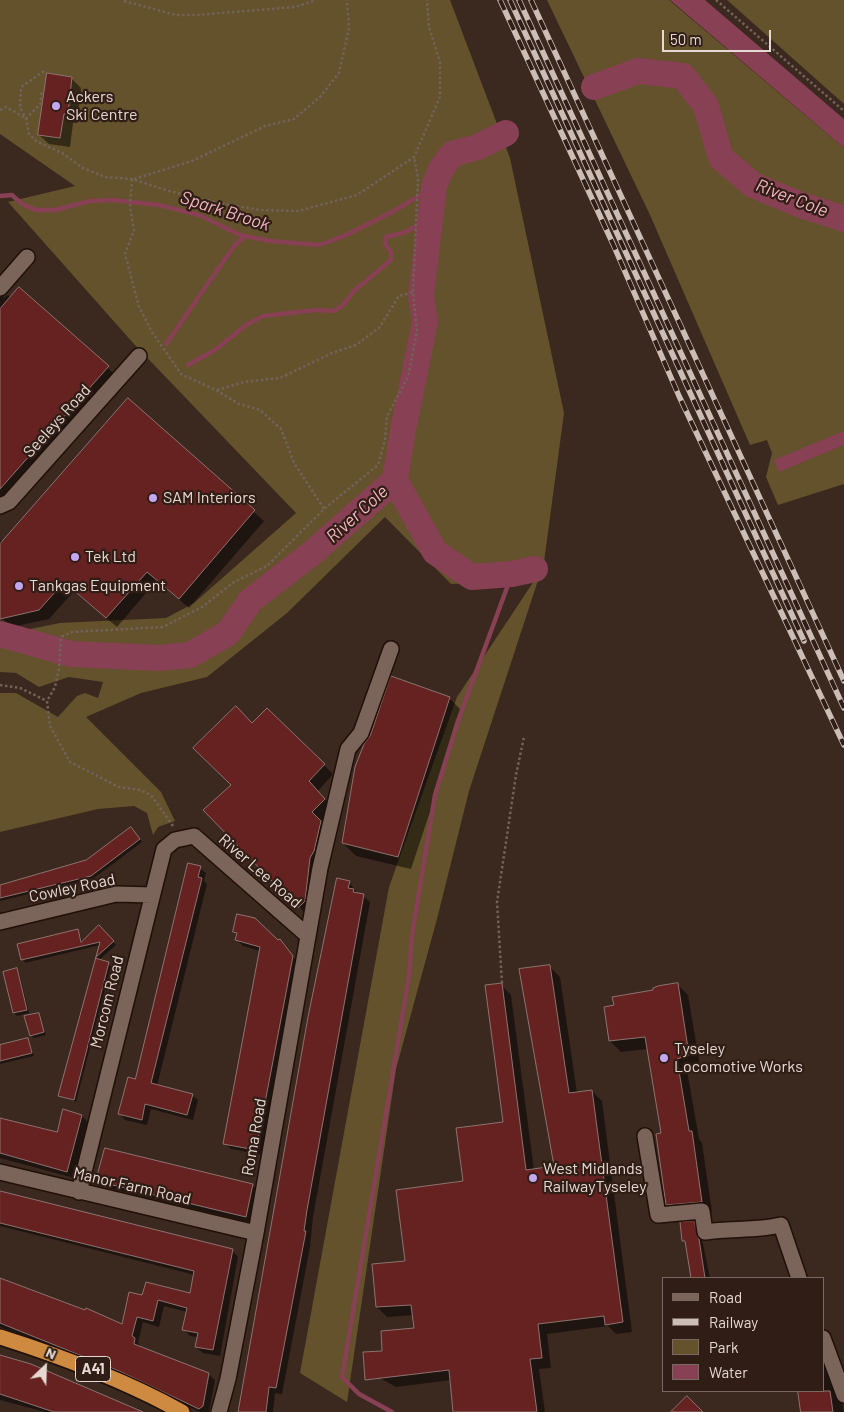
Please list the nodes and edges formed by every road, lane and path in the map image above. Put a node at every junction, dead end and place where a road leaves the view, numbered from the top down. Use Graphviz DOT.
graph roads {
  1 [pos="316,0"];
  2 [pos="347,0"];
  3 [pos="427,0"];
  4 [pos="723,0"];
  5 [pos="124,1"];
  6 [pos="717,1"];
  7 [pos="44,71"];
  8 [pos="41,90"];
  9 [pos="0,110"];
  10 [pos="844,111"];
  11 [pos="26,119"];
  12 [pos="414,157"];
  13 [pos="132,179"];
  14 [pos="27,258"];
  15 [pos="0,288"];
  16 [pos="414,292"];
  17 [pos="139,356"];
  18 [pos="216,390"];
  19 [pos="0,506"];
  20 [pos="324,509"];
  21 [pos="391,649"];
  22 [pos="0,685"];
  23 [pos="47,701"];
  24 [pos="524,737"];
  25 [pos="189,836"];
  26 [pos="152,895"];
  27 [pos="0,922"];
  28 [pos="307,935"];
  29 [pos="502,984"];
  30 [pos="645,1136"];
  31 [pos="0,1172"];
  32 [pos="79,1192"];
  33 [pos="256,1233"];
  34 [pos="799,1277"];
  35 [pos="0,1337"];
  36 [pos="824,1341"];
  37 [pos="844,1394"];
  38 [pos="182,1412"];
  39 [pos="219,1412"];
  1 -- 5 [label="path"];
  2 -- 13 [label="path"];
  3 -- 12 [label="path"];
  4 -- 6 [label="path"];
  6 -- 10 [label="path"];
  7 -- 11 [label="path"];
  8 -- 11 [label="path"];
  9 -- 11 [label="path"];
  11 -- 13 [label="path"];
  12 -- 13 [label="path"];
  12 -- 16 [label="path"];
  13 -- 18 [label="path"];
  14 -- 15 [label="street"];
  16 -- 18 [label="path"];
  16 -- 20 [label="path"];
  17 -- 19 [label="street, Seeleys Road"];
  18 -- 20 [label="path"];
  20 -- 23 [label="path"];
  21 -- 28 [label="street, Roma Road"];
  22 -- 23 [label="path"];
  23 -- 25 [label="path"];
  24 -- 29 [label="path"];
  25 -- 26 [label="street, Morcom Road"];
  25 -- 28 [label="street, River Lee Road"];
  26 -- 27 [label="street, Cowley Road"];
  26 -- 32 [label="street, Morcom Road"];
  28 -- 33 [label="street, Roma Road"];
  30 -- 34 [label="street"];
  31 -- 32 [label="street, Manor Farm Road"];
  32 -- 33 [label="street, Manor Farm Road"];
  33 -- 39 [label="street, Roma Road"];
  35 -- 38 [label="highway, A41"];
  36 -- 37 [label="street"];
}
